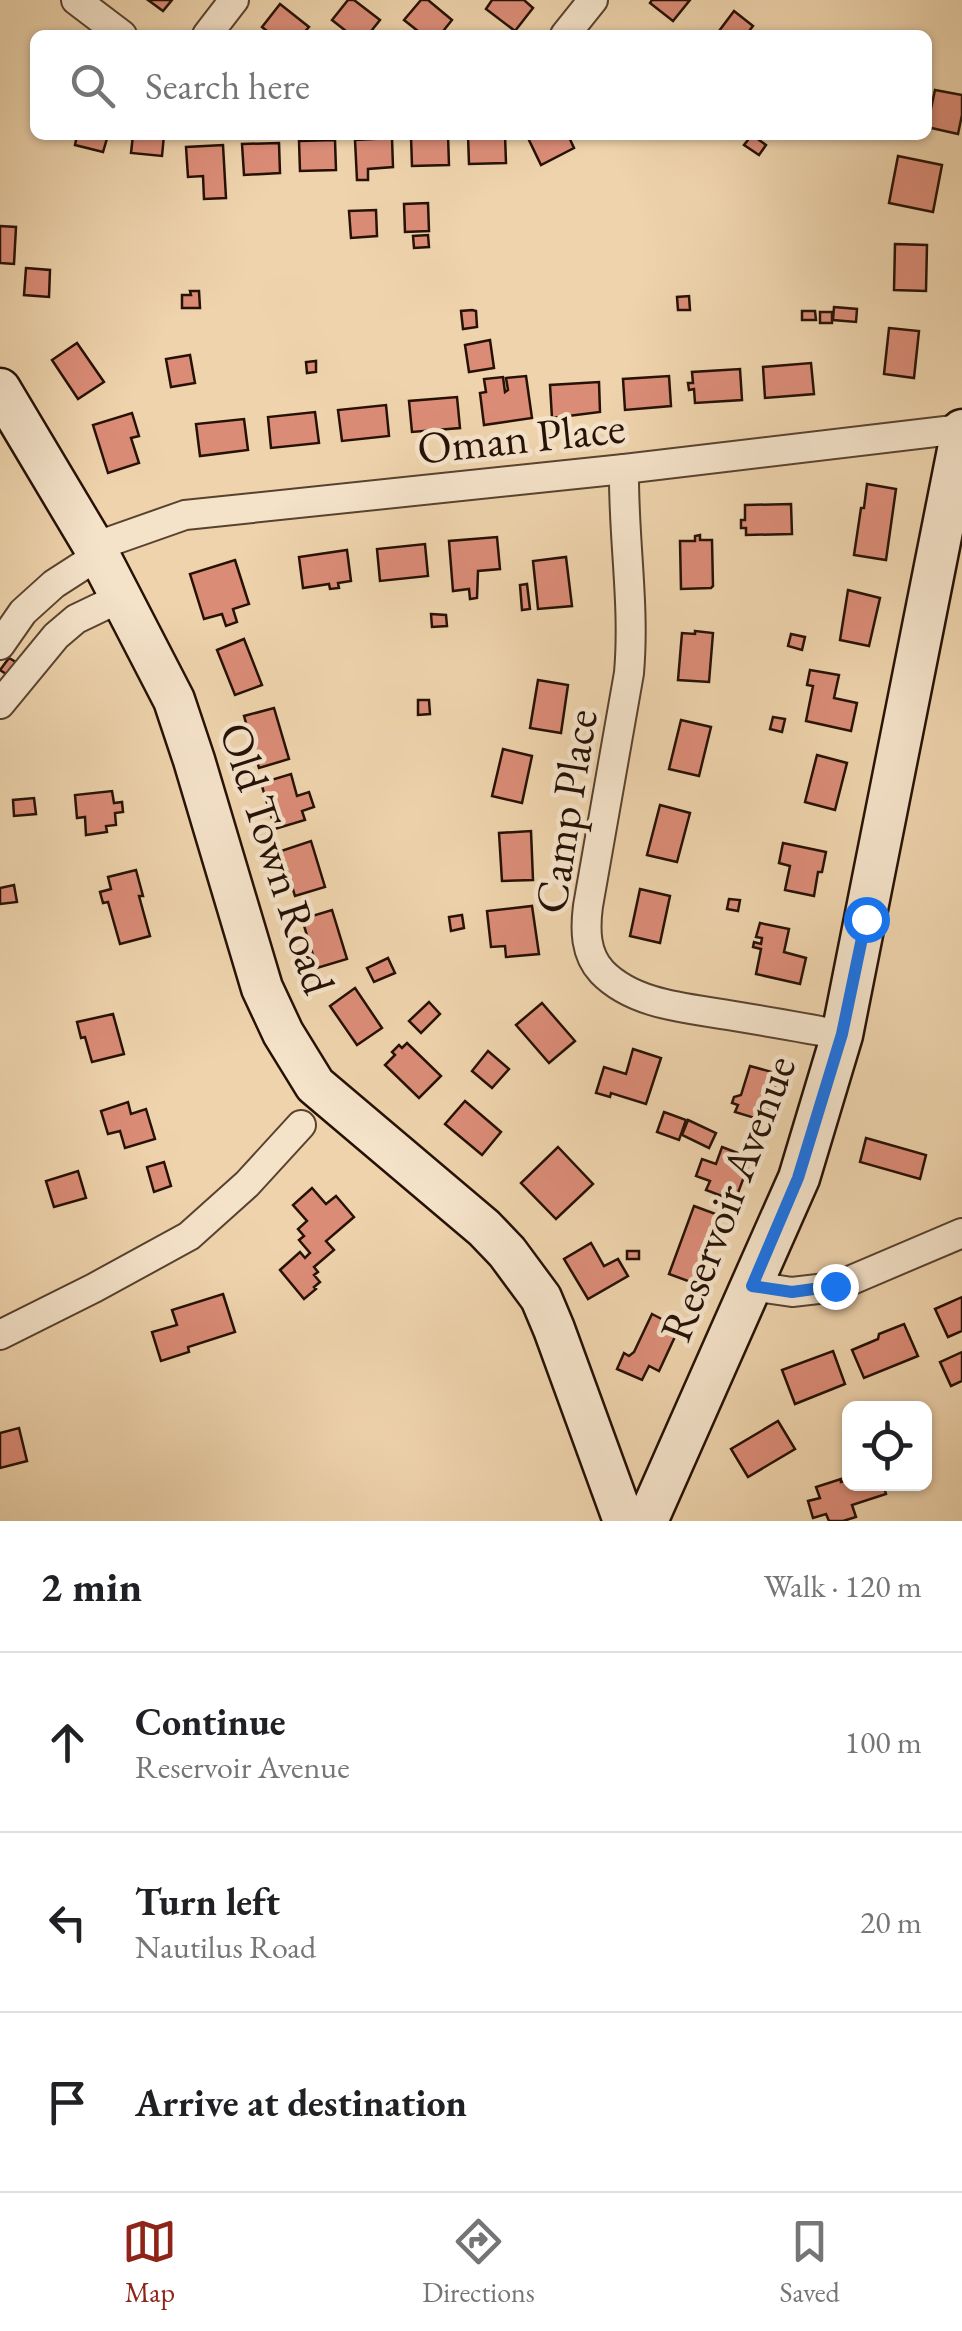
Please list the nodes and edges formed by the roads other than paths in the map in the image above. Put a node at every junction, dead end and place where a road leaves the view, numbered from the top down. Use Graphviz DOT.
graph roads {
  1 [pos="76,0"];
  2 [pos="234,0"];
  3 [pos="593,0"];
  4 [pos="115,30"];
  5 [pos="211,30"];
  6 [pos="570,30"];
  7 [pos="0,390"];
  8 [pos="962,430"];
  9 [pos="624,468"];
  10 [pos="96,551"];
  11 [pos="122,597"];
  12 [pos="0,645"];
  13 [pos="0,704"];
  14 [pos="842,1034"];
  15 [pos="301,1125"];
  16 [pos="962,1233"];
  17 [pos="752,1286"];
  18 [pos="0,1335"];
  19 [pos="624,1521"];
  20 [pos="647,1521"];
  1 -- 4 [label="street"];
  2 -- 5 [label="street"];
  3 -- 6 [label="street"];
  7 -- 10 [label="main road, Old Town Road"];
  8 -- 9 [label="street, Oman Place"];
  8 -- 14 [label="main road, Reservoir Avenue"];
  9 -- 10 [label="street, Oman Place"];
  9 -- 14 [label="street, Camp Place"];
  10 -- 11 [label="main road, Old Town Road"];
  10 -- 12 [label="street, Oman Place"];
  11 -- 13 [label="street"];
  11 -- 19 [label="main road, Old Town Road"];
  14 -- 17 [label="main road, Reservoir Avenue"];
  15 -- 18 [label="street"];
  16 -- 17 [label="street"];
  17 -- 20 [label="main road, Reservoir Avenue"];
}
